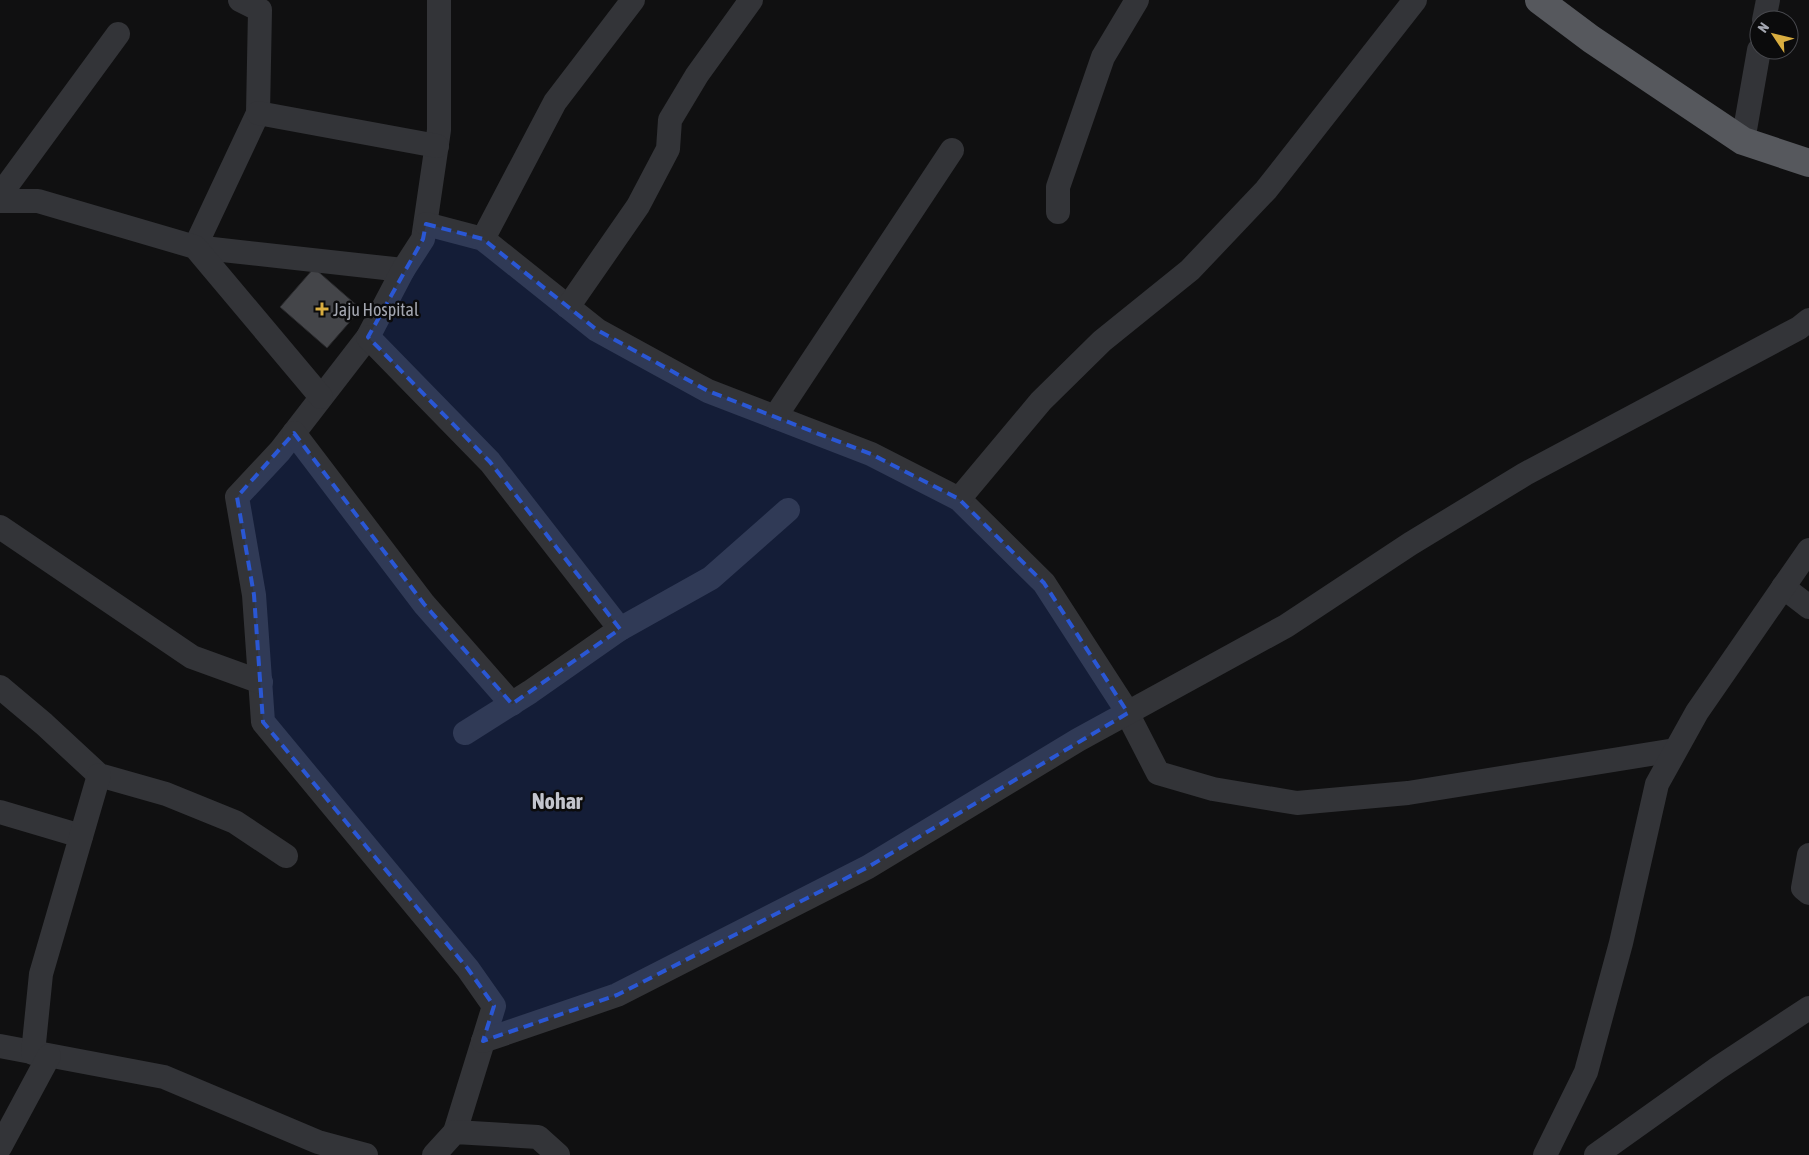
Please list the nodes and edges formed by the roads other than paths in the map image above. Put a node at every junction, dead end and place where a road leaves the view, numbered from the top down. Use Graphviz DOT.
graph roads {
  1 [pos="240,0"];
  2 [pos="438,0"];
  3 [pos="633,0"];
  4 [pos="751,0"];
  5 [pos="1134,0"];
  6 [pos="1415,0"];
  7 [pos="1539,0"];
  8 [pos="118,34"];
  9 [pos="1757,60"];
  10 [pos="258,113"];
  11 [pos="1743,141"];
  12 [pos="437,146"];
  13 [pos="952,150"];
  14 [pos="1809,163"];
  15 [pos="0,195"];
  16 [pos="0,201"];
  17 [pos="1058,212"];
  18 [pos="426,224"];
  19 [pos="483,239"];
  20 [pos="195,246"];
  21 [pos="404,270"];
  22 [pos="568,307"];
  23 [pos="1809,320"];
  24 [pos="368,337"];
  25 [pos="322,397"];
  26 [pos="775,417"];
  27 [pos="294,433"];
  28 [pos="959,499"];
  29 [pos="788,510"];
  30 [pos="0,527"];
  31 [pos="1809,550"];
  32 [pos="1783,588"];
  33 [pos="1809,607"];
  34 [pos="620,629"];
  35 [pos="261,682"];
  36 [pos="0,687"];
  37 [pos="512,704"];
  38 [pos="1128,713"];
  39 [pos="465,733"];
  40 [pos="1675,750"];
  41 [pos="99,775"];
  42 [pos="0,812"];
  43 [pos="81,836"];
  44 [pos="1809,855"];
  45 [pos="286,856"];
  46 [pos="1809,893"];
  47 [pos="1809,1008"];
  48 [pos="483,1041"];
  49 [pos="0,1046"];
  50 [pos="41,1054"];
  51 [pos="455,1132"];
  52 [pos="0,1147"];
  53 [pos="314,1149"];
  54 [pos="1550,1152"];
  55 [pos="366,1155"];
  56 [pos="434,1155"];
  57 [pos="558,1155"];
  58 [pos="1596,1155"];
  1 -- 10 [label="street"];
  2 -- 12 [label="street"];
  3 -- 19 [label="street"];
  4 -- 22 [label="street"];
  5 -- 17 [label="street"];
  6 -- 28 [label="street"];
  7 -- 11 [label="highway"];
  8 -- 15 [label="street"];
  9 -- 11 [label="street"];
  10 -- 12 [label="street"];
  10 -- 20 [label="street"];
  11 -- 14 [label="highway"];
  12 -- 18 [label="street"];
  13 -- 26 [label="street"];
  16 -- 20 [label="street"];
  18 -- 19 [label="street"];
  18 -- 21 [label="street"];
  19 -- 22 [label="street"];
  20 -- 21 [label="street"];
  20 -- 25 [label="street"];
  21 -- 24 [label="street"];
  22 -- 26 [label="street"];
  23 -- 38 [label="street"];
  24 -- 25 [label="street"];
  24 -- 34 [label="street"];
  25 -- 27 [label="street"];
  26 -- 28 [label="street"];
  27 -- 35 [label="street"];
  27 -- 37 [label="street"];
  28 -- 38 [label="street"];
  29 -- 34 [label="street"];
  30 -- 35 [label="street"];
  31 -- 32 [label="street"];
  32 -- 33 [label="street"];
  32 -- 40 [label="street"];
  34 -- 37 [label="street"];
  35 -- 48 [label="street"];
  36 -- 41 [label="street"];
  37 -- 39 [label="street"];
  38 -- 40 [label="street"];
  38 -- 48 [label="street"];
  40 -- 54 [label="street"];
  41 -- 43 [label="street"];
  41 -- 45 [label="street"];
  42 -- 43 [label="street"];
  43 -- 50 [label="street"];
  44 -- 46 [label="street"];
  47 -- 58 [label="street"];
  48 -- 51 [label="street"];
  49 -- 50 [label="street"];
  50 -- 52 [label="street"];
  50 -- 53 [label="street"];
  51 -- 56 [label="street"];
  51 -- 57 [label="street"];
  53 -- 55 [label="street"];
}
